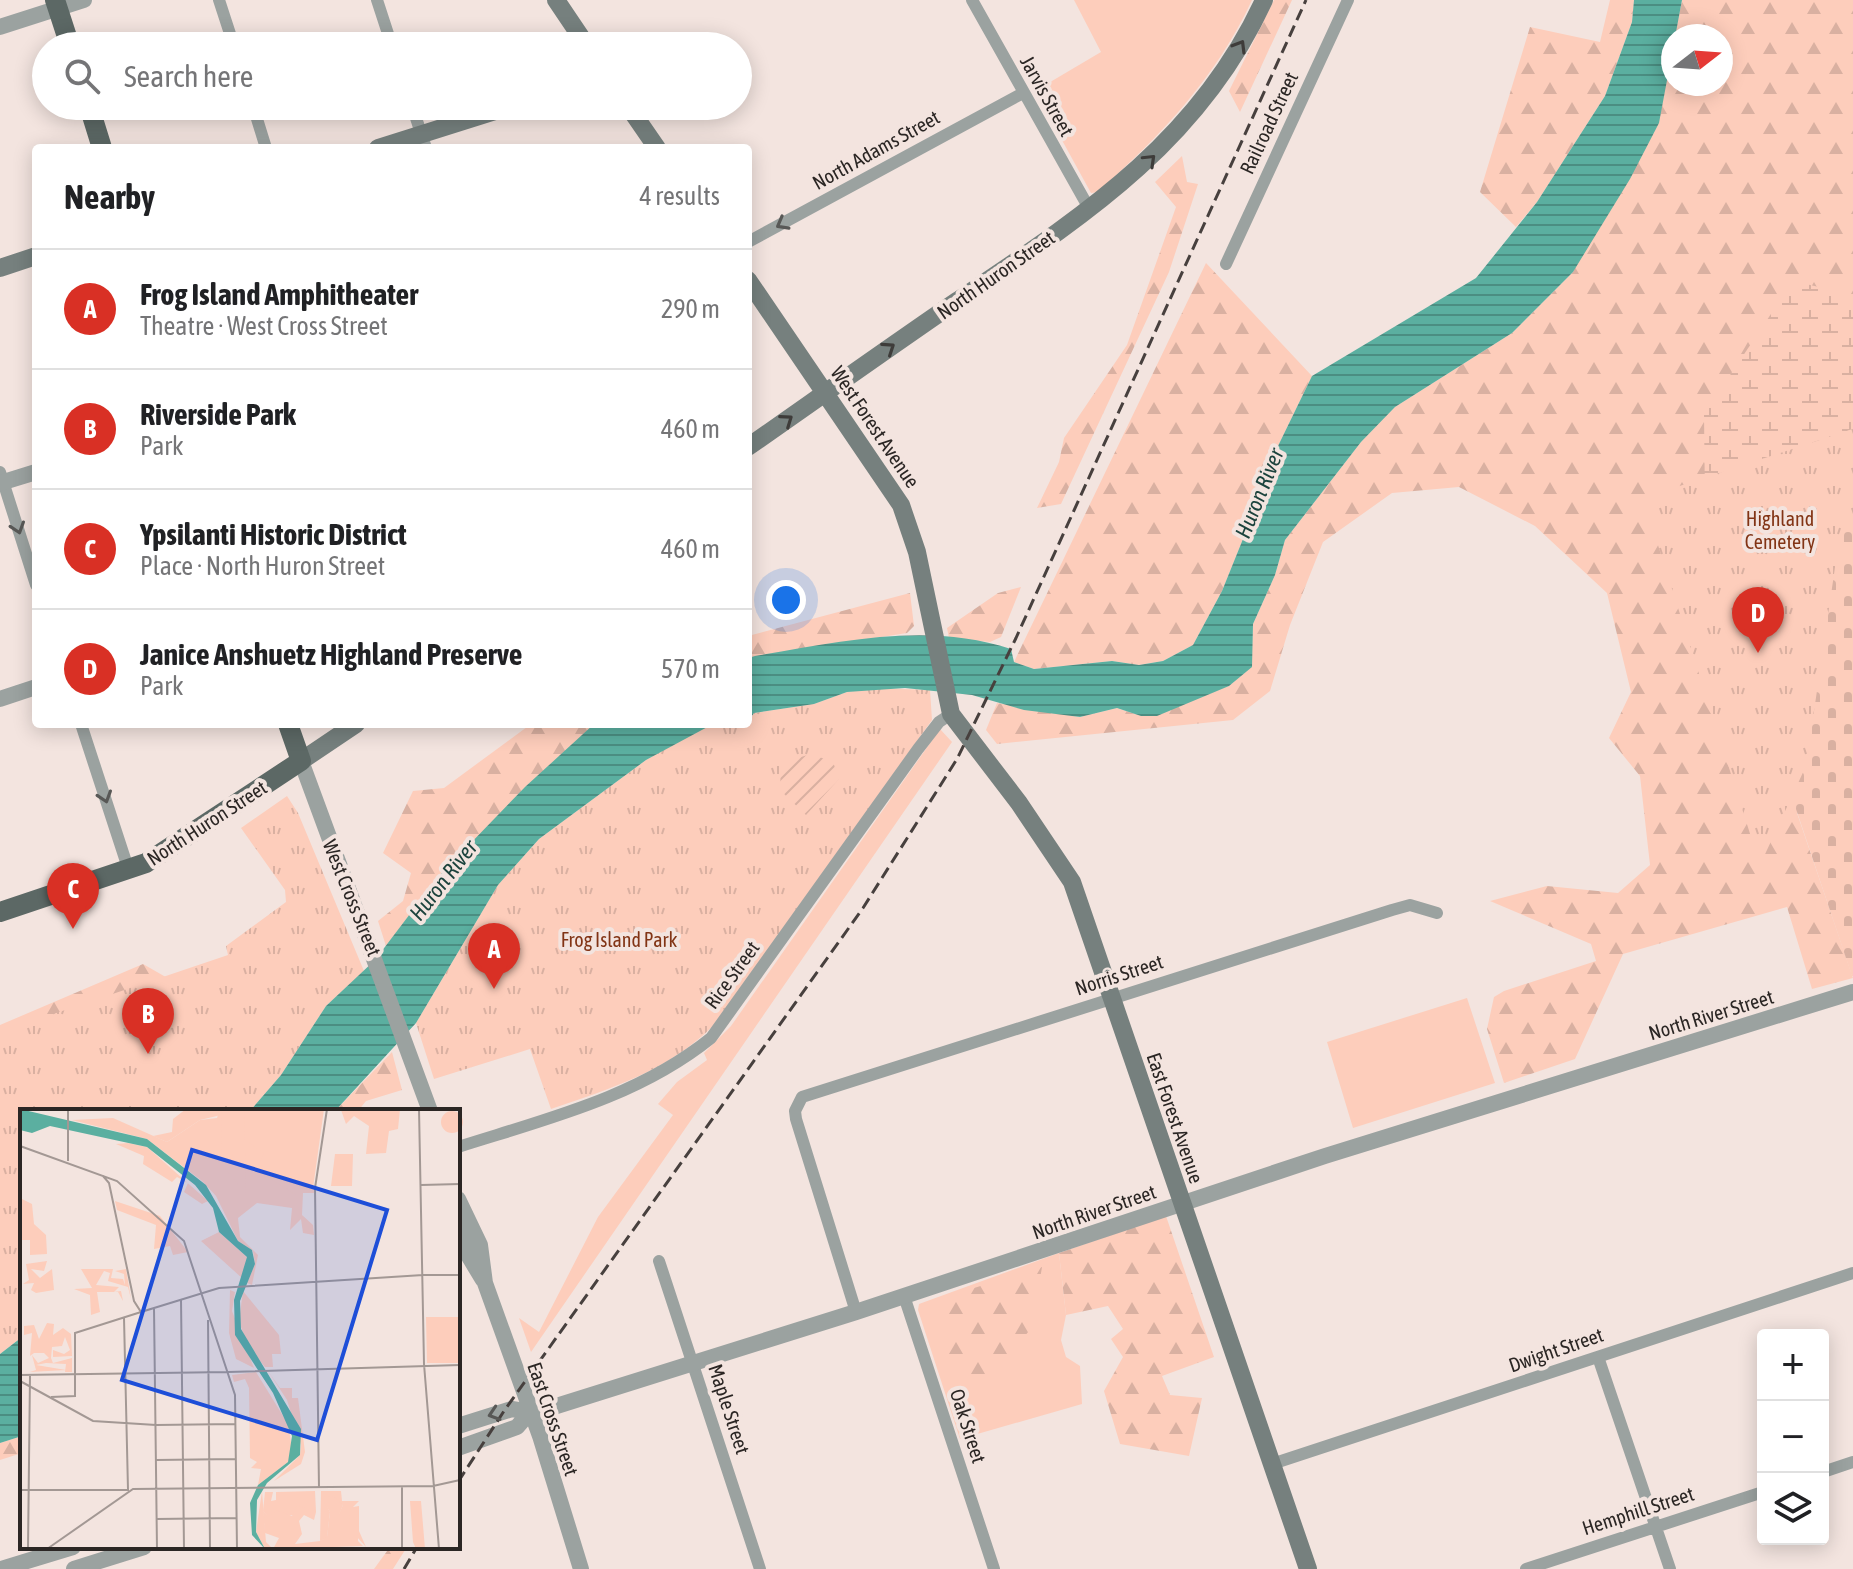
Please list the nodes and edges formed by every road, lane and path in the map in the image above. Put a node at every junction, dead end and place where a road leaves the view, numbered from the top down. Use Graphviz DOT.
graph roads {
  1 [pos="84,0"];
  2 [pos="219,0"];
  3 [pos="377,0"];
  4 [pos="556,0"];
  5 [pos="972,0"];
  6 [pos="1348,0"];
  7 [pos="56,4"];
  8 [pos="1261,7"];
  9 [pos="0,27"];
  10 [pos="65,32"];
  11 [pos="229,32"];
  12 [pos="387,32"];
  13 [pos="578,32"];
  14 [pos="1023,93"];
  15 [pos="93,120"];
  16 [pos="257,120"];
  17 [pos="417,120"];
  18 [pos="476,120"];
  19 [pos="638,120"];
  20 [pos="424,141"];
  21 [pos="101,144"];
  22 [pos="265,144"];
  23 [pos="654,144"];
  24 [pos="1090,210"];
  25 [pos="752,240"];
  26 [pos="32,257"];
  27 [pos="1226,264"];
  28 [pos="0,268"];
  29 [pos="752,286"];
  30 [pos="825,393"];
  31 [pos="752,444"];
  32 [pos="32,473"];
  33 [pos="1,479"];
  34 [pos="32,573"];
  35 [pos="32,688"];
  36 [pos="0,699"];
  37 [pos="950,711"];
  38 [pos="82,728"];
  39 [pos="289,728"];
  40 [pos="350,728"];
  41 [pos="301,761"];
  42 [pos="129,871"];
  43 [pos="0,912"];
  44 [pos="1437,913"];
  45 [pos="1853,992"];
  46 [pos="1112,999"];
  47 [pos="429,1109"];
  48 [pos="460,1146"];
  49 [pos="1181,1203"];
  50 [pos="460,1211"];
  51 [pos="659,1261"];
  52 [pos="1853,1273"];
  53 [pos="904,1296"];
  54 [pos="856,1312"];
  55 [pos="1598,1357"];
  56 [pos="693,1364"];
  57 [pos="530,1412"];
  58 [pos="460,1425"];
  59 [pos="460,1447"];
  60 [pos="1853,1462"];
  61 [pos="1272,1464"];
  62 [pos="1829,1470"];
  63 [pos="1757,1494"];
  64 [pos="1656,1527"];
  65 [pos="66,1549"];
  66 [pos="138,1549"];
  67 [pos="1,1569"];
  68 [pos="74,1569"];
  69 [pos="581,1569"];
  70 [pos="760,1569"];
  71 [pos="994,1569"];
  72 [pos="1308,1569"];
  73 [pos="1526,1569"];
  74 [pos="1670,1569"];
  1 -- 7 [label="street"];
  2 -- 11 [label="street"];
  3 -- 12 [label="street"];
  4 -- 13 [label="main road"];
  5 -- 14 [label="street, Jarvis Street"];
  6 -- 27 [label="street, Railroad Street"];
  7 -- 9 [label="street"];
  7 -- 10 [label="main road"];
  24 -- 8 [label="main road, North Huron Street, one-way"];
  14 -- 24 [label="street, Jarvis Street"];
  14 -- 25 [label="street, North Adams Street, one-way"];
  15 -- 21 [label="main road"];
  16 -- 22 [label="street"];
  17 -- 20 [label="street"];
  18 -- 20 [label="main road"];
  19 -- 23 [label="main road"];
  30 -- 24 [label="main road, North Huron Street, one-way"];
  26 -- 28 [label="main road"];
  29 -- 30 [label="main road, West Forest Avenue"];
  31 -- 30 [label="main road, North Huron Street, one-way"];
  30 -- 37 [label="main road, West Forest Avenue"];
  32 -- 33 [label="street"];
  33 -- 34 [label="street, one-way"];
  35 -- 36 [label="street"];
  37 -- 46 [label="main road, East Forest Avenue"];
  37 -- 48 [label="street, Rice Street"];
  38 -- 42 [label="street, one-way"];
  39 -- 41 [label="main road, West Cross Street"];
  40 -- 41 [label="main road, North Huron Street"];
  41 -- 42 [label="main road, North Huron Street"];
  41 -- 47 [label="street, West Cross Street"];
  42 -- 43 [label="main road, North Huron Street"];
  44 -- 46 [label="street, Norris Street"];
  45 -- 49 [label="street, North River Street"];
  46 -- 49 [label="main road, East Forest Avenue"];
  46 -- 54 [label="street, Norris Street"];
  49 -- 53 [label="street, North River Street"];
  49 -- 61 [label="main road, East Forest Avenue"];
  50 -- 57 [label="street, East Cross Street"];
  51 -- 56 [label="street, Maple Street"];
  52 -- 55 [label="street, Dwight Street"];
  53 -- 54 [label="street, North River Street"];
  53 -- 71 [label="street, Oak Street"];
  54 -- 56 [label="street, North River Street"];
  55 -- 61 [label="street, Dwight Street"];
  55 -- 64 [label="street"];
  56 -- 57 [label="street, North River Street"];
  56 -- 70 [label="street, Maple Street"];
  57 -- 58 [label="street, North River Street, one-way"];
  57 -- 59 [label="street, North River Street"];
  57 -- 69 [label="street, East Cross Street"];
  60 -- 62 [label="street"];
  61 -- 72 [label="main road, East Forest Avenue"];
  63 -- 64 [label="street, Hemphill Street"];
  64 -- 73 [label="street, Hemphill Street"];
  64 -- 74 [label="street"];
  65 -- 67 [label="street"];
  66 -- 68 [label="street"];
}
